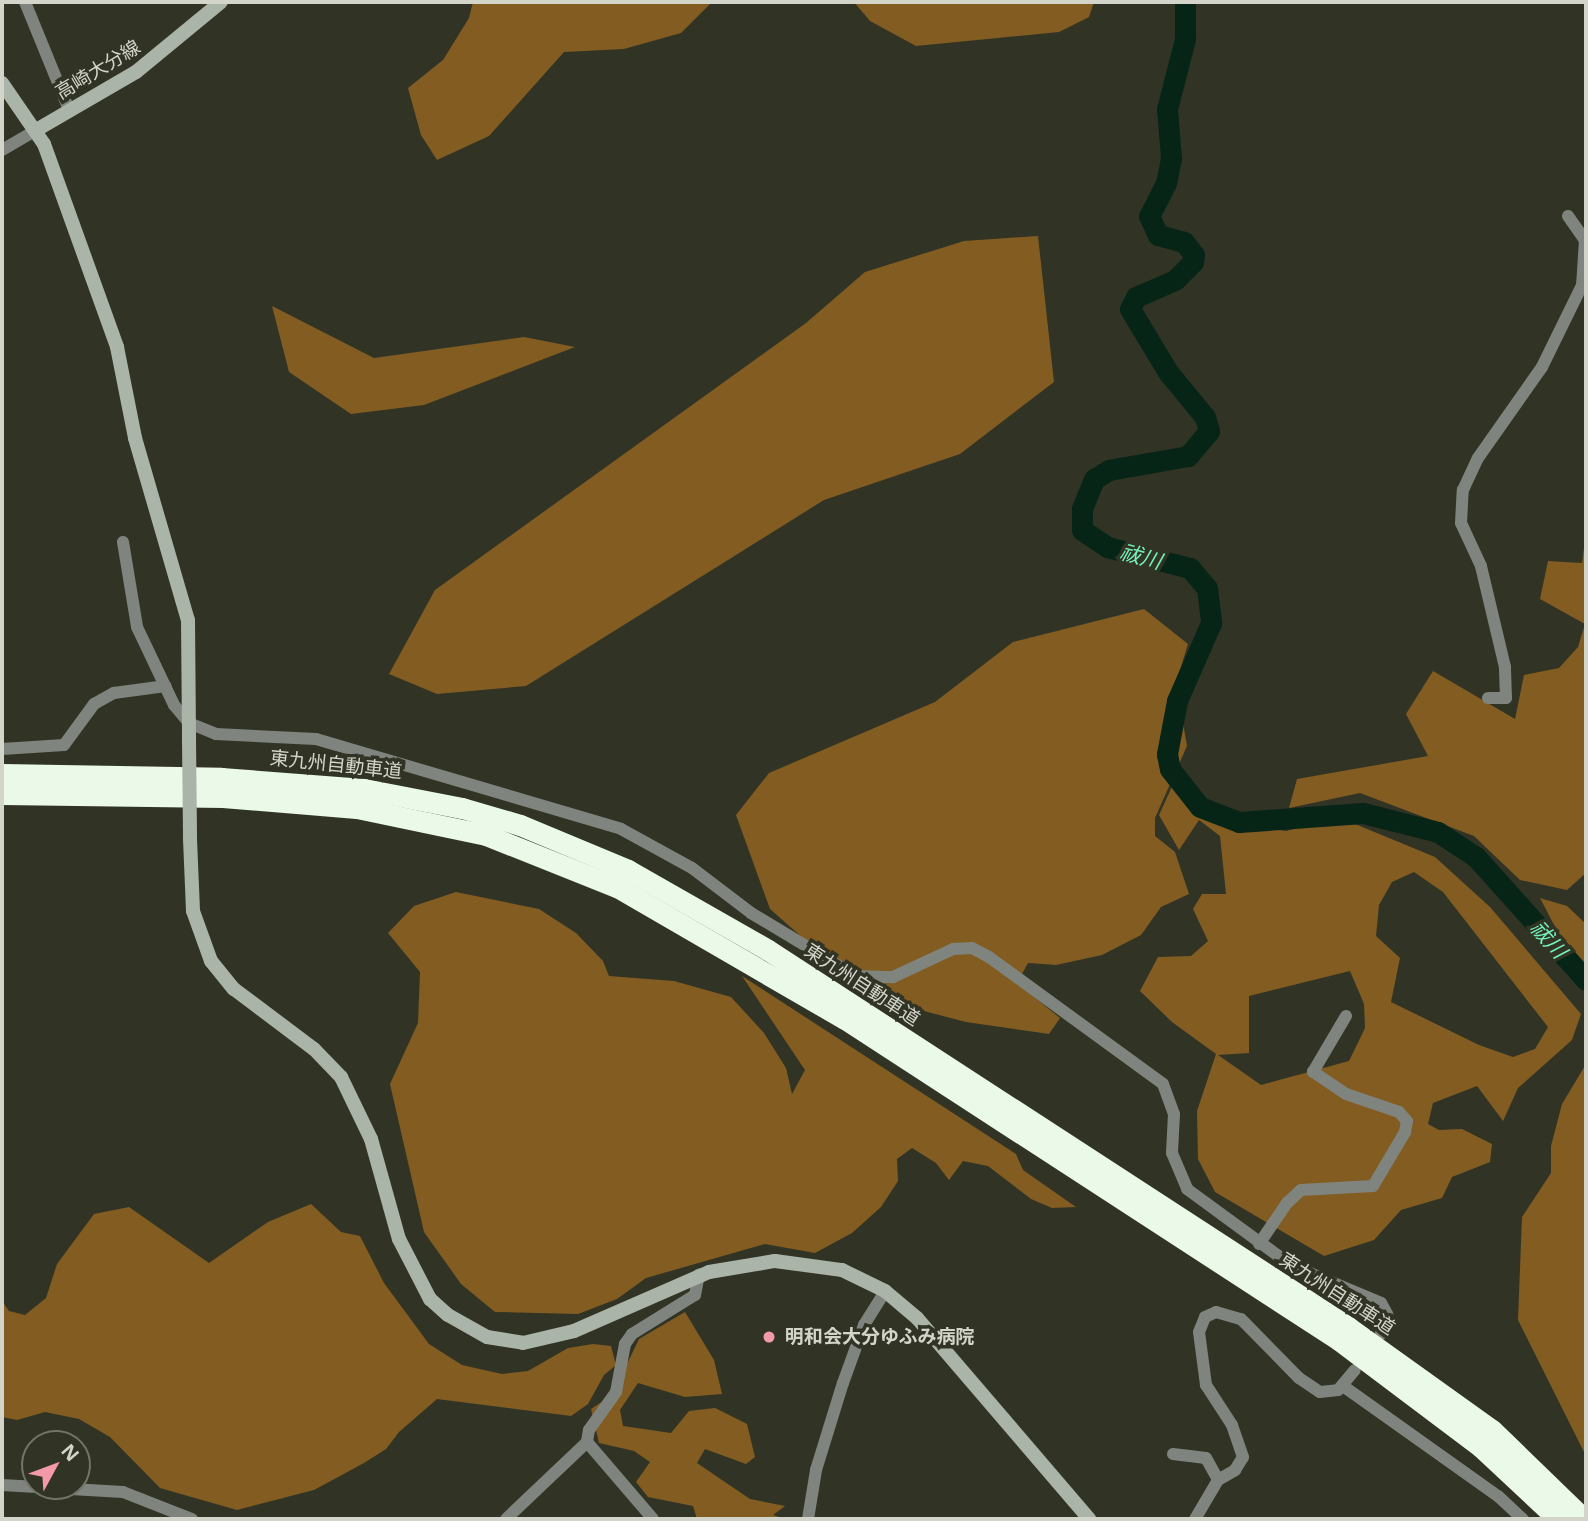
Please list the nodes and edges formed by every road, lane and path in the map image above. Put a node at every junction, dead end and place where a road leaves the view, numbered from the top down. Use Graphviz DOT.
graph roads {
  1 [pos="26,2"];
  2 [pos="221,2"];
  3 [pos="2,83"];
  4 [pos="69,110"];
  5 [pos="38,129"];
  6 [pos="2,150"];
  7 [pos="1568,215"];
  8 [pos="1584,282"];
  9 [pos="122,542"];
  10 [pos="166,686"];
  11 [pos="1488,698"];
  12 [pos="189,723"];
  13 [pos="2,749"];
  14 [pos="2,774"];
  15 [pos="2,794"];
  16 [pos="1346,1016"];
  17 [pos="1259,1244"];
  18 [pos="699,1274"];
  19 [pos="885,1291"];
  20 [pos="1381,1334"];
  21 [pos="1355,1370"];
  22 [pos="1343,1386"];
  23 [pos="587,1442"];
  24 [pos="1173,1454"];
  25 [pos="1218,1480"];
  26 [pos="2,1485"];
  27 [pos="192,1519"];
  28 [pos="506,1519"];
  29 [pos="653,1519"];
  30 [pos="808,1519"];
  31 [pos="1090,1519"];
  32 [pos="1195,1519"];
  33 [pos="1523,1519"];
  34 [pos="1558,1519"];
  35 [pos="1584,1519"];
  1 -- 4 [label="street"];
  2 -- 4 [label="street, 高崎大分線"];
  3 -- 5 [label="street"];
  4 -- 5 [label="street, 高崎大分線"];
  5 -- 6 [label="street"];
  5 -- 12 [label="street"];
  7 -- 8 [label="street"];
  8 -- 11 [label="street"];
  9 -- 10 [label="street"];
  10 -- 12 [label="street"];
  10 -- 13 [label="street"];
  12 -- 17 [label="street"];
  12 -- 18 [label="street, bridge"];
  14 -- 35 [label="highway, 東九州自動車道"];
  15 -- 34 [label="highway, 東九州自動車道"];
  16 -- 17 [label="street"];
  17 -- 20 [label="street"];
  18 -- 19 [label="street"];
  18 -- 23 [label="street"];
  19 -- 30 [label="street"];
  19 -- 31 [label="street"];
  21 -- 22 [label="street"];
  22 -- 25 [label="street"];
  22 -- 33 [label="street"];
  23 -- 28 [label="street"];
  23 -- 29 [label="street"];
  24 -- 25 [label="street"];
  25 -- 32 [label="street"];
  26 -- 27 [label="street"];
}
